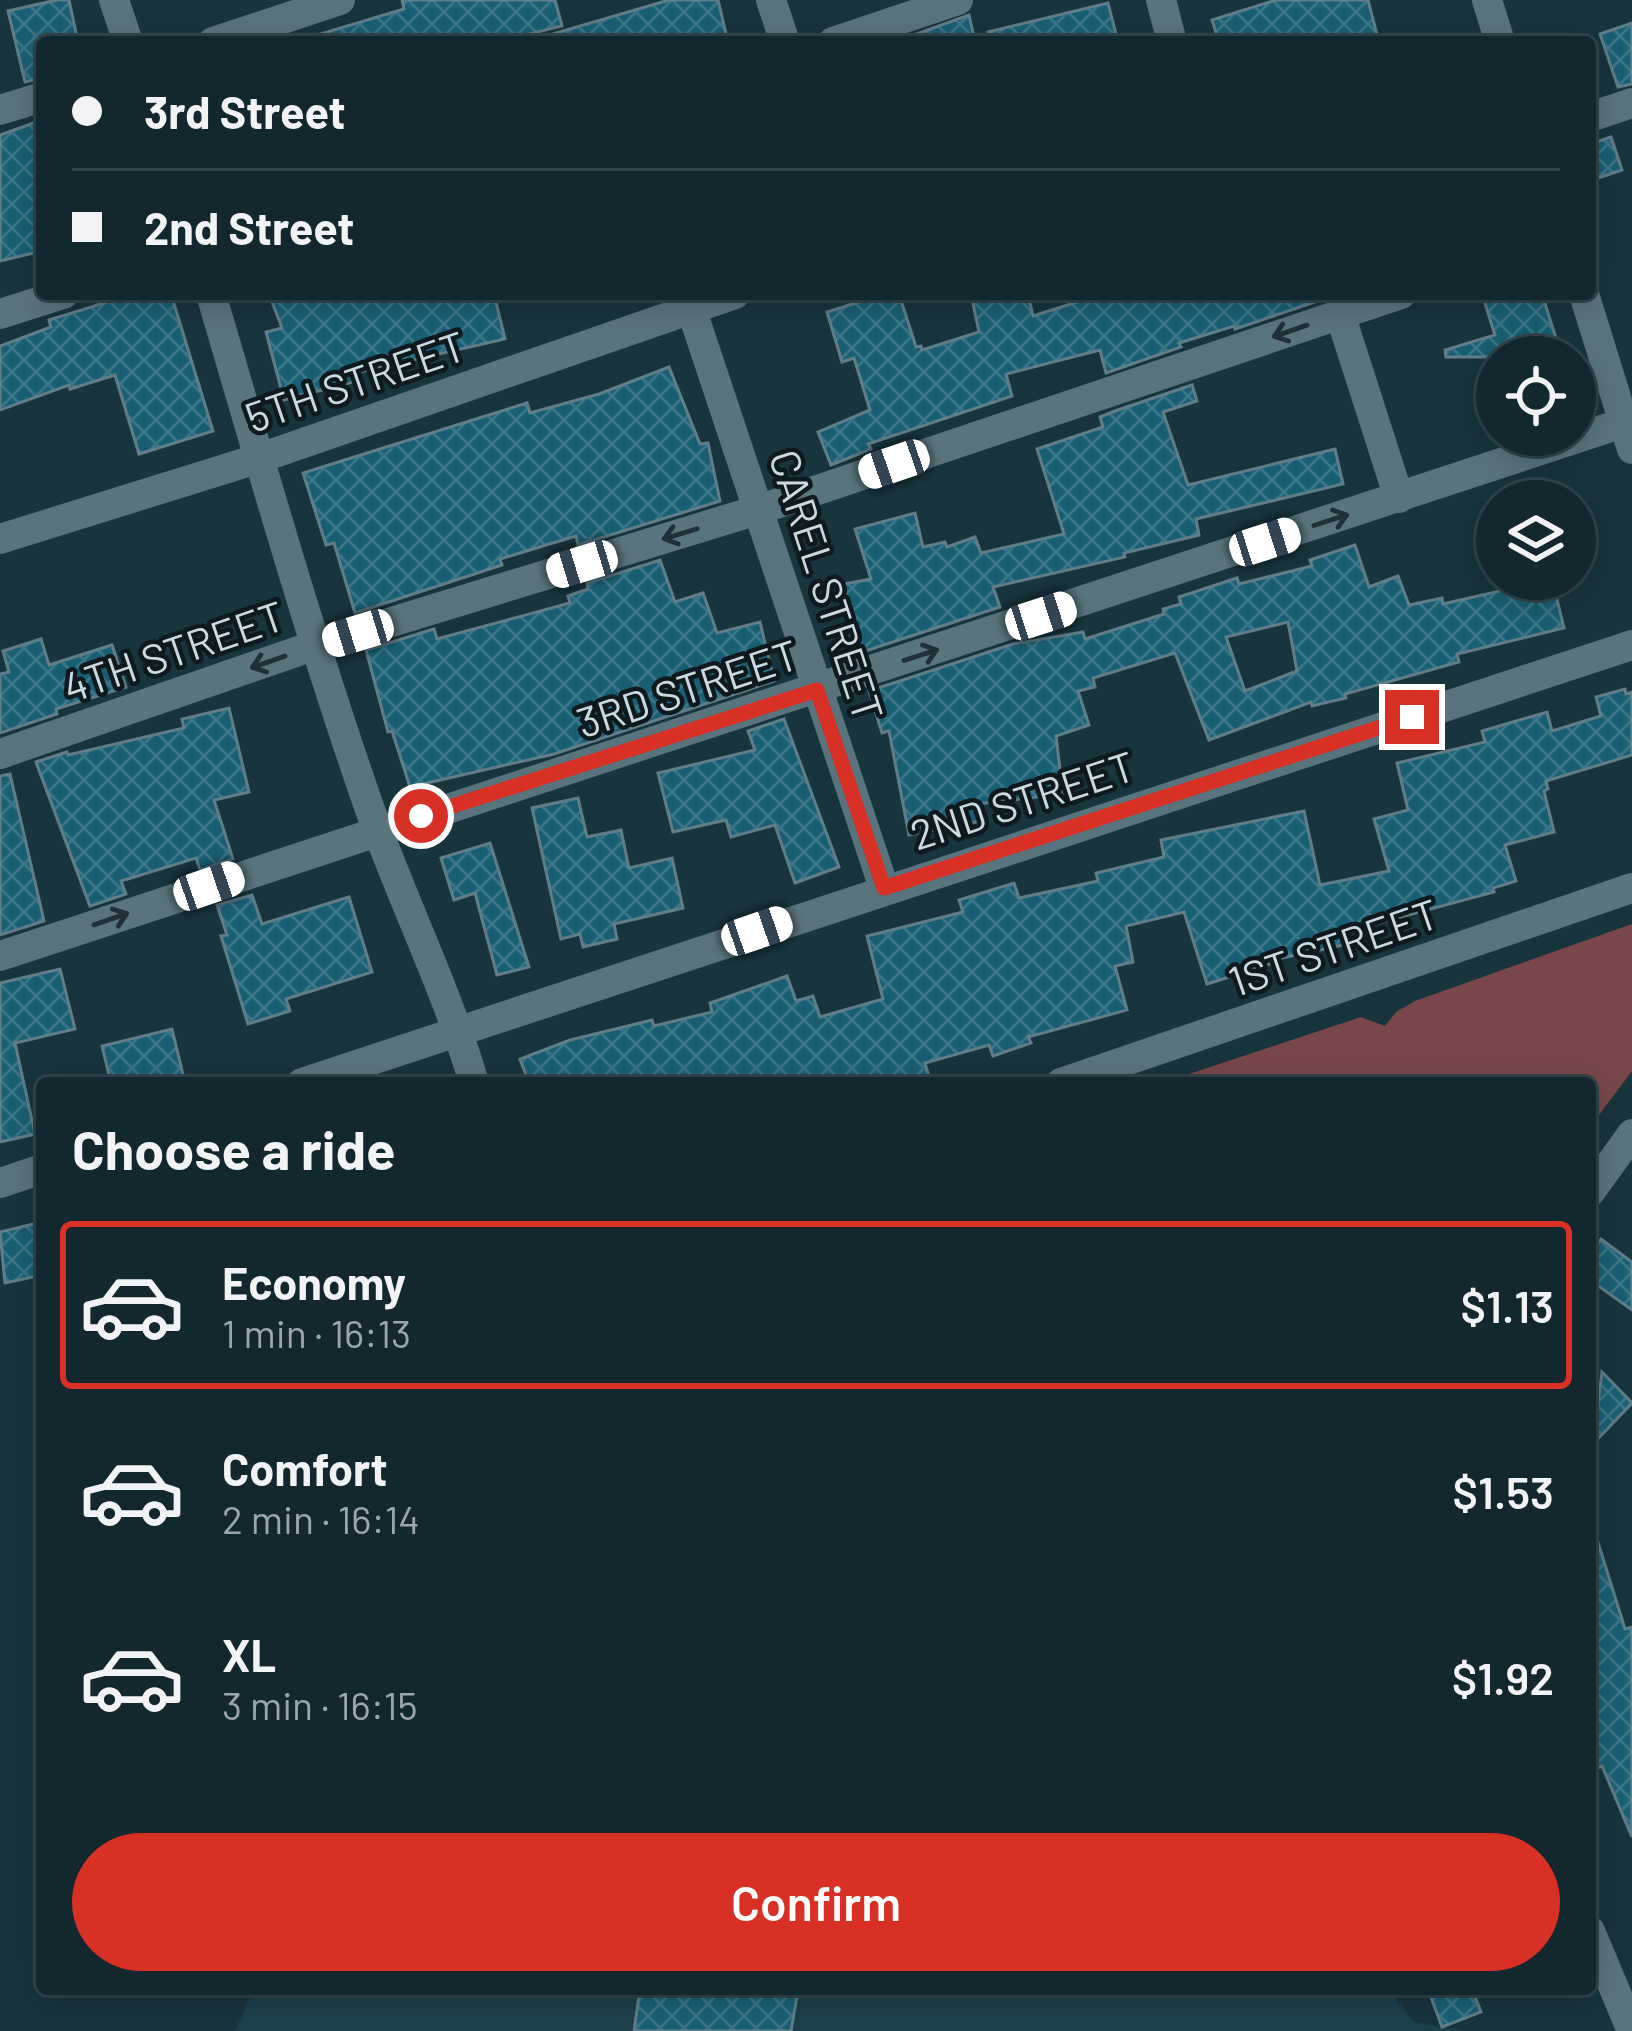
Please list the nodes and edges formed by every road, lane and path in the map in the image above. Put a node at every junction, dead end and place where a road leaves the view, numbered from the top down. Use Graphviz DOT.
graph roads {
  1 [pos="114,0"];
  2 [pos="340,0"];
  3 [pos="771,0"];
  4 [pos="958,0"];
  5 [pos="1161,0"];
  6 [pos="1487,0"];
  7 [pos="126,36"];
  8 [pos="232,36"];
  9 [pos="782,36"];
  10 [pos="851,36"];
  11 [pos="1170,36"];
  12 [pos="1498,36"];
  13 [pos="36,99"];
  14 [pos="1632,103"];
  15 [pos="0,110"];
  16 [pos="1596,115"];
  17 [pos="44,300"];
  18 [pos="213,300"];
  19 [pos="717,300"];
  20 [pos="1382,300"];
  21 [pos="1586,300"];
  22 [pos="692,308"];
  23 [pos="0,314"];
  24 [pos="1340,314"];
  25 [pos="1628,436"];
  26 [pos="260,458"];
  27 [pos="1399,498"];
  28 [pos="761,509"];
  29 [pos="0,539"];
  30 [pos="1632,645"];
  31 [pos="313,646"];
  32 [pos="817,690"];
  33 [pos="0,754"];
  34 [pos="377,830"];
  35 [pos="884,888"];
  36 [pos="1632,888"];
  37 [pos="0,956"];
  38 [pos="459,1031"];
  39 [pos="320,1077"];
  40 [pos="472,1077"];
  41 [pos="1079,1077"];
  42 [pos="1632,1134"];
  43 [pos="36,1171"];
  44 [pos="0,1183"];
  45 [pos="1596,1184"];
  46 [pos="1596,1945"];
  47 [pos="1632,2031"];
  1 -- 7 [label="street"];
  2 -- 8 [label="street"];
  3 -- 9 [label="street"];
  4 -- 10 [label="street"];
  5 -- 11 [label="street"];
  6 -- 12 [label="street"];
  13 -- 15 [label="street"];
  14 -- 16 [label="street"];
  17 -- 23 [label="street"];
  18 -- 26 [label="street"];
  19 -- 22 [label="street, 5TH STREET"];
  20 -- 24 [label="street, 4TH STREET"];
  21 -- 25 [label="street"];
  22 -- 26 [label="street, 5TH STREET"];
  22 -- 28 [label="street, CAREL STREET"];
  24 -- 27 [label="street"];
  24 -- 28 [label="street, 4TH STREET, one-way"];
  25 -- 27 [label="street, 3RD STREET"];
  26 -- 29 [label="street, 5TH STREET"];
  26 -- 31 [label="street"];
  32 -- 27 [label="street, 3RD STREET, one-way"];
  28 -- 31 [label="street, 4TH STREET, one-way"];
  28 -- 32 [label="street, CAREL STREET"];
  30 -- 35 [label="street, 2ND STREET"];
  31 -- 33 [label="street, 4TH STREET, one-way"];
  31 -- 34 [label="street"];
  32 -- 34 [label="street, 3RD STREET"];
  32 -- 35 [label="street, CAREL STREET"];
  37 -- 34 [label="street, 3RD STREET, one-way"];
  34 -- 38 [label="street"];
  35 -- 38 [label="street, 2ND STREET"];
  36 -- 41 [label="street, 1ST STREET"];
  38 -- 39 [label="street, 2ND STREET"];
  38 -- 40 [label="street"];
  42 -- 45 [label="street"];
  43 -- 44 [label="street"];
  46 -- 47 [label="street"];
}
